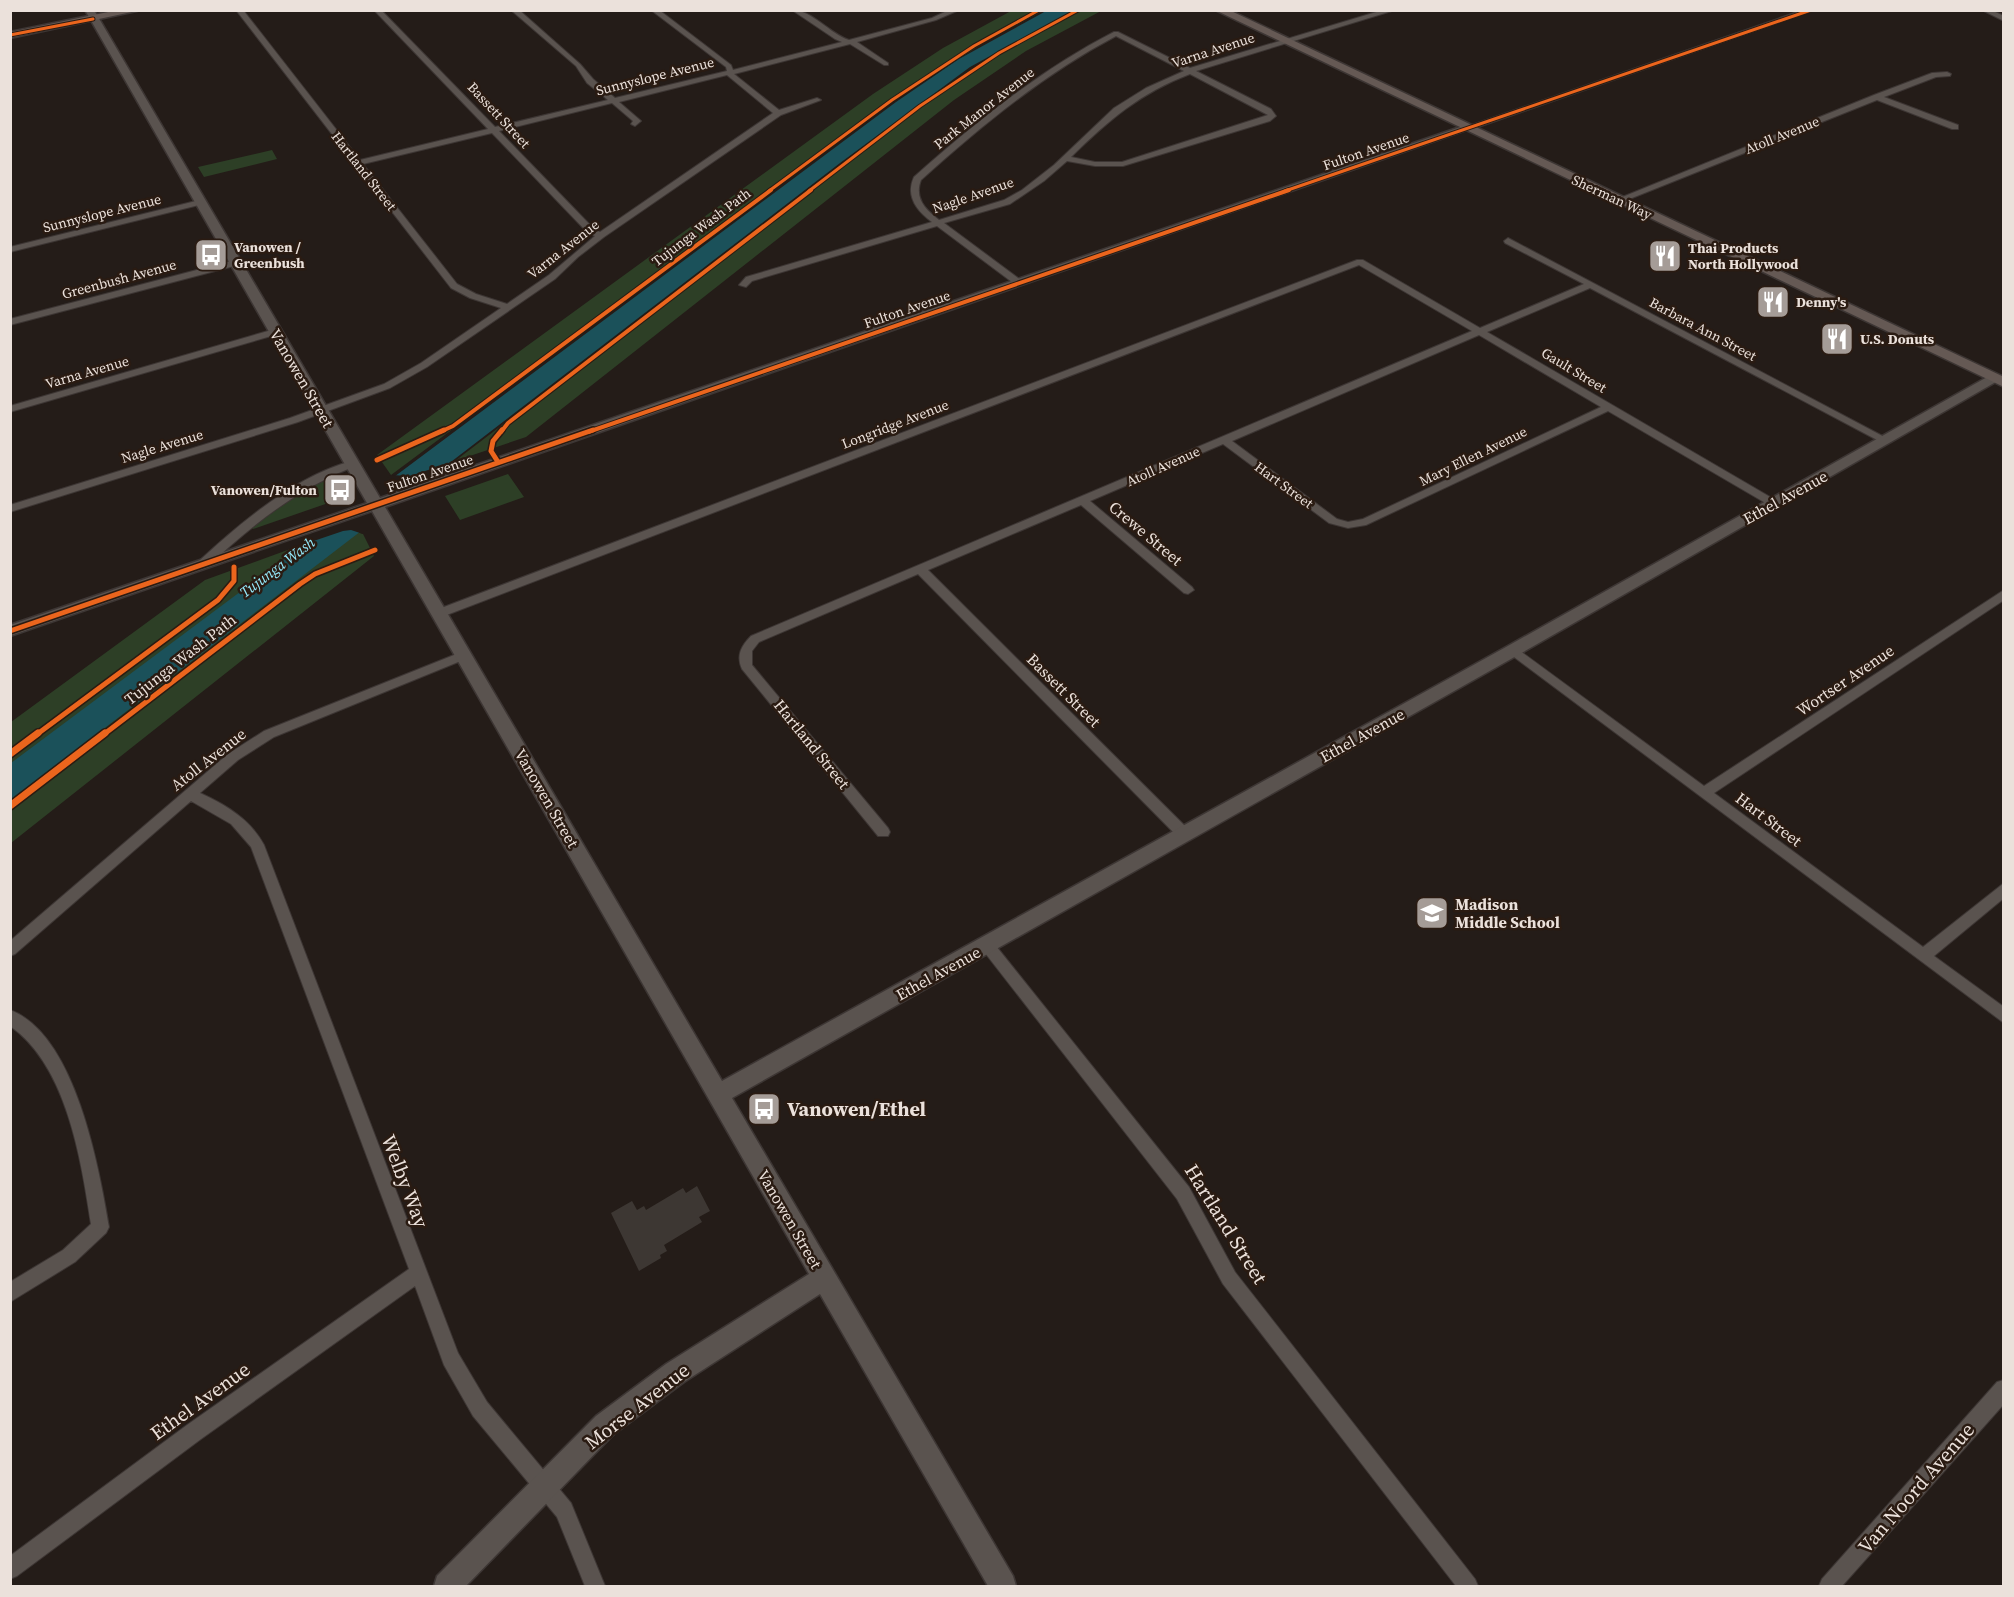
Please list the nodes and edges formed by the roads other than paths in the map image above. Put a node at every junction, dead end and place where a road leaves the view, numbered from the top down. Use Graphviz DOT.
graph roads {
  1 [pos="136,10"];
  2 [pos="239,10"];
  3 [pos="378,10"];
  4 [pos="514,10"];
  5 [pos="654,10"];
  6 [pos="795,10"];
  7 [pos="932,10"];
  8 [pos="956,10"];
  9 [pos="1220,10"];
  10 [pos="1392,10"];
  11 [pos="1811,10"];
  12 [pos="1985,10"];
  13 [pos="91,15"];
  14 [pos="942,16"];
  15 [pos="2004,19"];
  16 [pos="10,35"];
  17 [pos="849,41"];
  18 [pos="1284,41"];
  19 [pos="885,63"];
  20 [pos="1189,70"];
  21 [pos="732,71"];
  22 [pos="1947,74"];
  23 [pos="1876,97"];
  24 [pos="613,100"];
  25 [pos="817,100"];
  26 [pos="778,113"];
  27 [pos="635,124"];
  28 [pos="1955,127"];
  29 [pos="1467,128"];
  30 [pos="493,130"];
  31 [pos="1064,158"];
  32 [pos="358,163"];
  33 [pos="1619,200"];
  34 [pos="200,202"];
  35 [pos="939,223"];
  36 [pos="601,235"];
  37 [pos="1508,242"];
  38 [pos="10,250"];
  39 [pos="1360,262"];
  40 [pos="235,263"];
  41 [pos="1019,283"];
  42 [pos="743,285"];
  43 [pos="1590,285"];
  44 [pos="508,307"];
  45 [pos="10,322"];
  46 [pos="1479,330"];
  47 [pos="275,332"];
  48 [pos="2000,378"];
  49 [pos="1608,407"];
  50 [pos="10,409"];
  51 [pos="321,410"];
  52 [pos="1223,440"];
  53 [pos="1885,440"];
  54 [pos="352,464"];
  55 [pos="1083,501"];
  56 [pos="1773,503"];
  57 [pos="375,505"];
  58 [pos="10,509"];
  59 [pos="1348,525"];
  60 [pos="203,564"];
  61 [pos="921,570"];
  62 [pos="1188,590"];
  63 [pos="2004,594"];
  64 [pos="440,613"];
  65 [pos="10,631"];
  66 [pos="1512,651"];
  67 [pos="464,655"];
  68 [pos="744,656"];
  69 [pos="1704,793"];
  70 [pos="189,794"];
  71 [pos="883,832"];
  72 [pos="1184,834"];
  73 [pos="2004,889"];
  74 [pos="987,945"];
  75 [pos="10,950"];
  76 [pos="1923,956"];
  77 [pos="2004,1016"];
  78 [pos="10,1017"];
  79 [pos="718,1094"];
  80 [pos="418,1273"];
  81 [pos="824,1278"];
  82 [pos="10,1293"];
  83 [pos="2004,1389"];
  84 [pos="544,1485"];
  85 [pos="10,1569"];
  86 [pos="447,1587"];
  87 [pos="595,1587"];
  88 [pos="1003,1587"];
  89 [pos="1468,1587"];
  90 [pos="1829,1587"];
  1 -- 13 [label="main road"];
  2 -- 32 [label="street, Hartland Street"];
  3 -- 30 [label="street, Bassett Street"];
  4 -- 24 [label="street"];
  5 -- 21 [label="street"];
  6 -- 17 [label="street"];
  7 -- 14 [label="street"];
  8 -- 14 [label="street, Sunnyslope Avenue"];
  9 -- 18 [label="main road, Sherman Way"];
  10 -- 18 [label="street, Varna Avenue"];
  11 -- 29 [label="street, Fulton Avenue"];
  12 -- 15 [label="street"];
  13 -- 16 [label="main road"];
  13 -- 34 [label="street, Vanowen Street"];
  14 -- 17 [label="street, Sunnyslope Avenue"];
  17 -- 19 [label="street"];
  17 -- 21 [label="street, Sunnyslope Avenue"];
  18 -- 20 [label="street, Varna Avenue"];
  18 -- 29 [label="main road, Sherman Way"];
  20 -- 31 [label="street, Varna Avenue"];
  20 -- 31 [label="street"];
  20 -- 35 [label="street, Park Manor Avenue"];
  21 -- 24 [label="street, Sunnyslope Avenue"];
  21 -- 26 [label="street"];
  22 -- 23 [label="street, Atoll Avenue"];
  23 -- 28 [label="street"];
  23 -- 33 [label="street, Atoll Avenue"];
  24 -- 27 [label="street"];
  24 -- 30 [label="street, Sunnyslope Avenue"];
  25 -- 26 [label="street, Varna Avenue"];
  26 -- 36 [label="street, Varna Avenue"];
  29 -- 33 [label="main road, Sherman Way"];
  29 -- 41 [label="street, Fulton Avenue"];
  30 -- 32 [label="street, Sunnyslope Avenue"];
  30 -- 36 [label="street, Bassett Street"];
  31 -- 35 [label="street, Nagle Avenue"];
  32 -- 44 [label="street, Hartland Street"];
  33 -- 48 [label="main road, Sherman Way"];
  34 -- 38 [label="street, Sunnyslope Avenue"];
  34 -- 40 [label="street, Vanowen Street"];
  35 -- 41 [label="street"];
  35 -- 42 [label="street, Nagle Avenue"];
  36 -- 44 [label="street, Varna Avenue"];
  37 -- 43 [label="street, Barbara Ann Street"];
  39 -- 46 [label="street, Gault Street"];
  39 -- 64 [label="street, Longridge Avenue"];
  40 -- 45 [label="street, Greenbush Avenue"];
  40 -- 47 [label="street, Vanowen Street"];
  41 -- 57 [label="street, Fulton Avenue"];
  43 -- 46 [label="street, Atoll Avenue"];
  43 -- 53 [label="street, Barbara Ann Street"];
  44 -- 51 [label="street, Varna Avenue"];
  46 -- 49 [label="street, Gault Street"];
  46 -- 52 [label="street, Atoll Avenue"];
  47 -- 50 [label="street, Varna Avenue"];
  47 -- 51 [label="street, Vanowen Street"];
  48 -- 53 [label="street, Ethel Avenue"];
  49 -- 56 [label="street, Gault Street"];
  49 -- 59 [label="street, Mary Ellen Avenue"];
  51 -- 54 [label="street, Vanowen Street"];
  51 -- 58 [label="street, Nagle Avenue"];
  52 -- 55 [label="street, Atoll Avenue"];
  52 -- 59 [label="street, Hart Street"];
  53 -- 56 [label="street, Ethel Avenue"];
  54 -- 57 [label="street, Vanowen Street"];
  54 -- 60 [label="street"];
  55 -- 61 [label="street, Atoll Avenue"];
  55 -- 62 [label="street, Crewe Street"];
  56 -- 66 [label="street, Ethel Avenue"];
  57 -- 60 [label="street, Fulton Avenue"];
  57 -- 64 [label="street, Vanowen Street"];
  60 -- 65 [label="street, Fulton Avenue"];
  61 -- 68 [label="street, Atoll Avenue"];
  61 -- 72 [label="street, Bassett Street"];
  63 -- 69 [label="street, Wortser Avenue"];
  64 -- 67 [label="street, Vanowen Street"];
  66 -- 69 [label="street, Hart Street"];
  66 -- 72 [label="street, Ethel Avenue"];
  67 -- 70 [label="street, Atoll Avenue"];
  67 -- 79 [label="street, Vanowen Street"];
  68 -- 71 [label="street, Hartland Street"];
  69 -- 76 [label="street, Hart Street"];
  70 -- 75 [label="street, Atoll Avenue"];
  70 -- 80 [label="street, Welby Way"];
  72 -- 74 [label="street, Ethel Avenue"];
  73 -- 76 [label="street"];
  74 -- 79 [label="street, Ethel Avenue"];
  74 -- 89 [label="street, Hartland Street"];
  76 -- 77 [label="street, Hart Street"];
  78 -- 82 [label="street"];
  79 -- 81 [label="street, Vanowen Street"];
  80 -- 84 [label="street, Welby Way"];
  80 -- 85 [label="street, Ethel Avenue"];
  81 -- 84 [label="street, Morse Avenue"];
  81 -- 88 [label="street, Vanowen Street"];
  83 -- 90 [label="street, Van Noord Avenue"];
  84 -- 86 [label="street, Morse Avenue"];
  84 -- 87 [label="street, Welby Way"];
}
